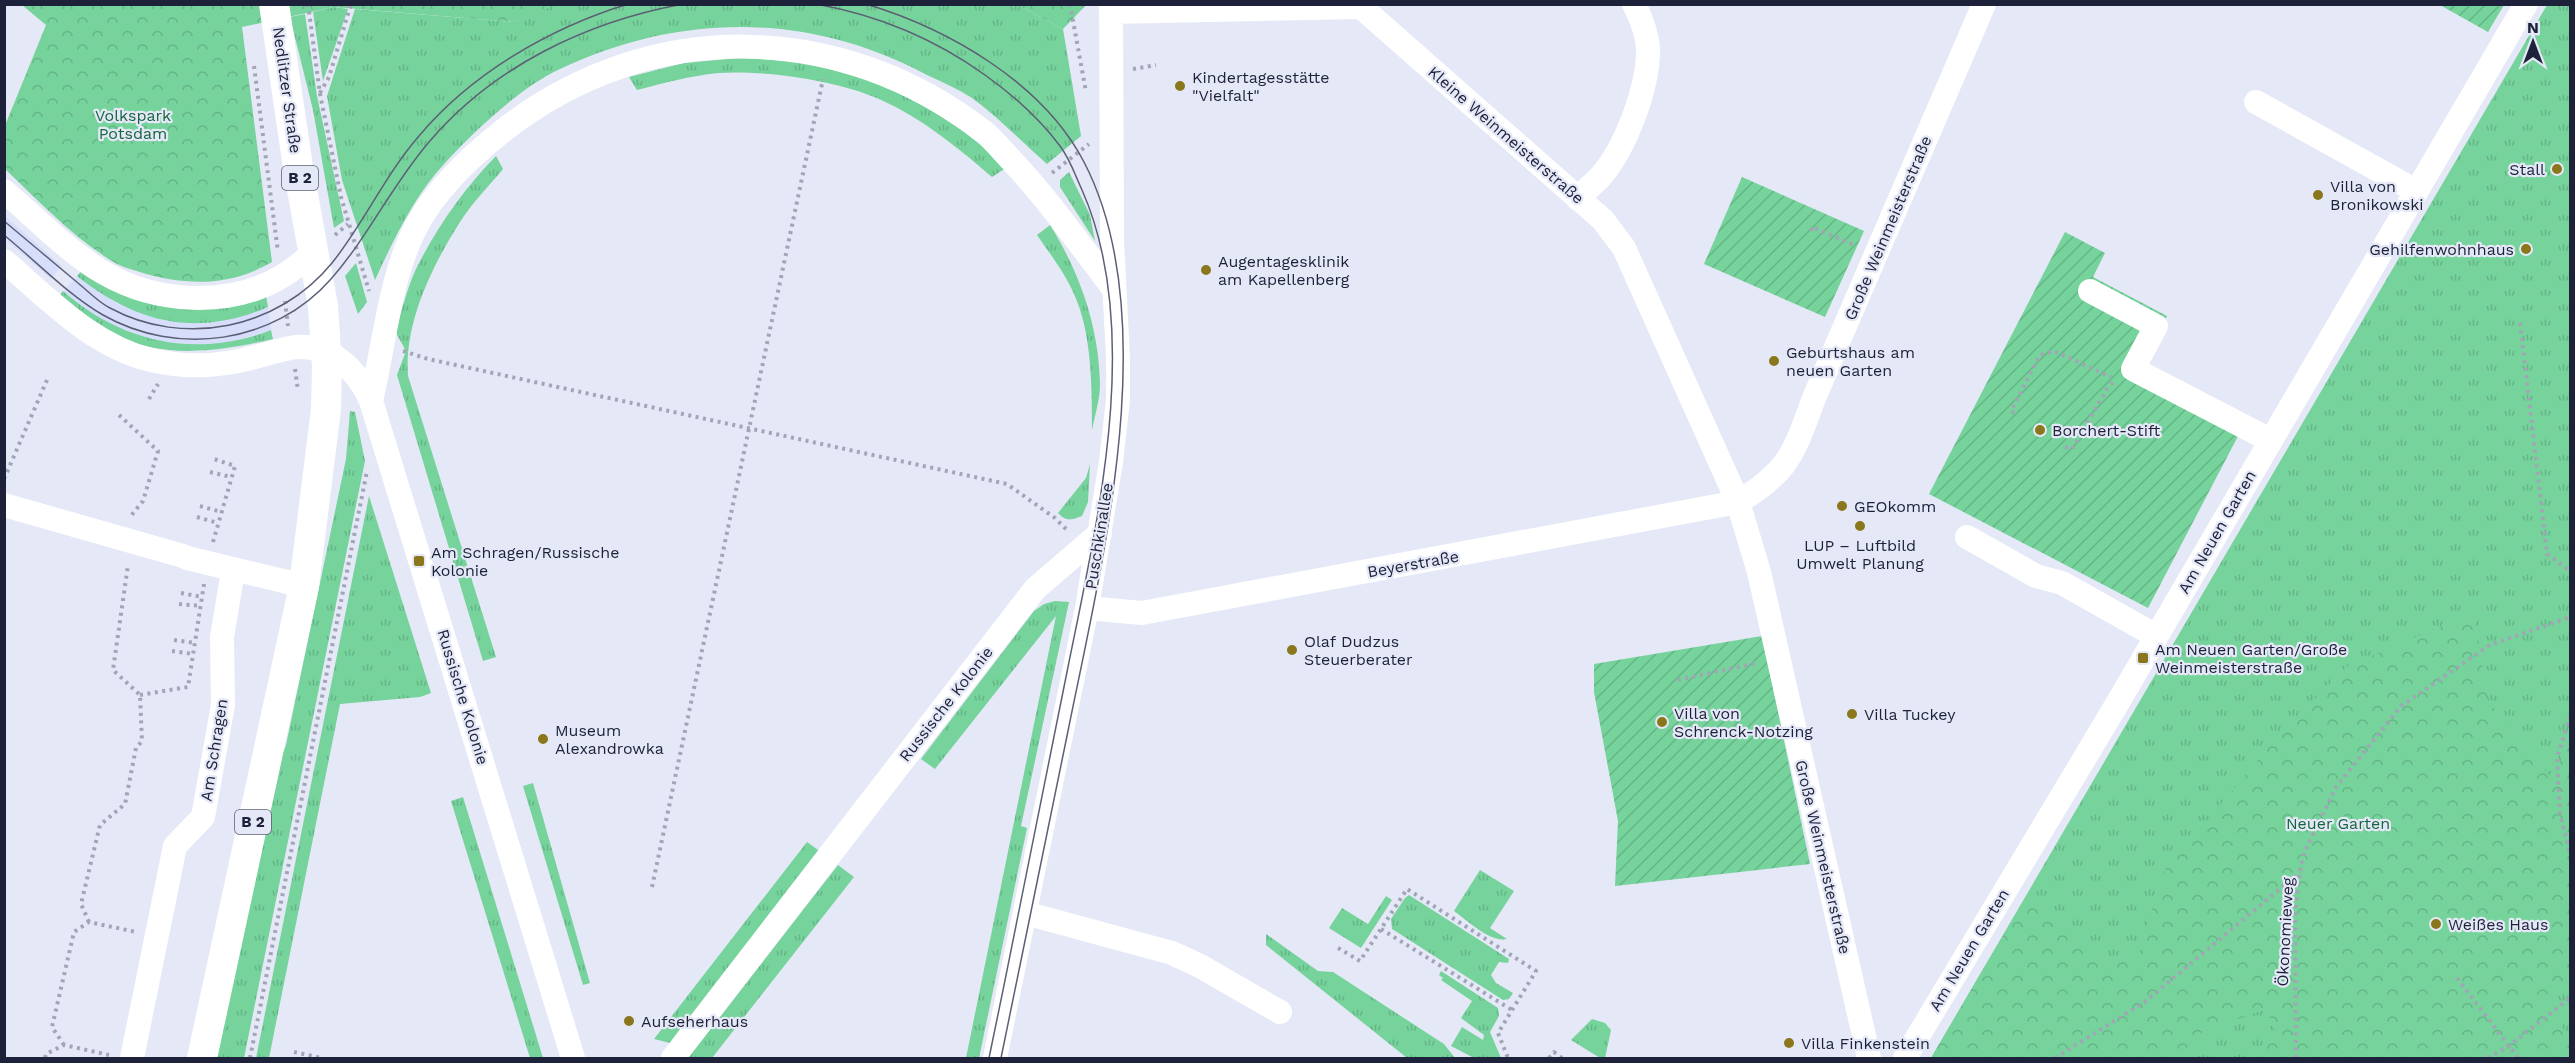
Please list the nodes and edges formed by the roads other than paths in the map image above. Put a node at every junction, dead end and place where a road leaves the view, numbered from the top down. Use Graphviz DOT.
graph roads {
  1 [pos="274,4"];
  2 [pos="1634,4"];
  3 [pos="1984,4"];
  4 [pos="2526,4"];
  5 [pos="1111,8"];
  6 [pos="2256,102"];
  7 [pos="4,191"];
  8 [pos="2416,191"];
  9 [pos="1577,198"];
  10 [pos="314,253"];
  11 [pos="4,261"];
  12 [pos="1113,288"];
  13 [pos="2090,291"];
  14 [pos="326,352"];
  15 [pos="371,401"];
  16 [pos="2270,441"];
  17 [pos="1738,502"];
  18 [pos="4,505"];
  19 [pos="1966,537"];
  20 [pos="1090,540"];
  21 [pos="233,571"];
  22 [pos="304,586"];
  23 [pos="1087,608"];
  24 [pos="2156,636"];
  25 [pos="1024,913"];
  26 [pos="1280,1012"];
  27 [pos="124,1057"];
  28 [pos="202,1059"];
  29 [pos="573,1059"];
  30 [pos="673,1059"];
  31 [pos="994,1059"];
  32 [pos="1869,1059"];
  33 [pos="1905,1059"];
  1 -- 10 [label="main road, Nedlitzer Straße / B 2"];
  2 -- 9 [label="street"];
  3 -- 17 [label="street, Große Weinmeisterstraße"];
  4 -- 8 [label="street, Am Neuen Garten"];
  5 -- 9 [label="street, Kleine Weinmeisterstraße"];
  5 -- 12 [label="street, Puschkinallee"];
  6 -- 8 [label="street"];
  7 -- 10 [label="street"];
  8 -- 16 [label="street, Am Neuen Garten"];
  9 -- 17 [label="street, Kleine Weinmeisterstraße"];
  10 -- 14 [label="main road, Nedlitzer Straße / B 2"];
  11 -- 14 [label="street"];
  12 -- 15 [label="street"];
  12 -- 20 [label="street, Puschkinallee"];
  13 -- 16 [label="street"];
  14 -- 15 [label="street, Russische Kolonie"];
  14 -- 22 [label="main road, B 2"];
  15 -- 29 [label="street, Russische Kolonie"];
  16 -- 24 [label="street, Am Neuen Garten"];
  17 -- 23 [label="street, Beyerstraße"];
  17 -- 32 [label="street, Große Weinmeisterstraße"];
  18 -- 21 [label="street"];
  19 -- 24 [label="street"];
  20 -- 23 [label="street, Puschkinallee"];
  20 -- 30 [label="street, Russische Kolonie"];
  21 -- 22 [label="street"];
  21 -- 27 [label="street, Am Schragen"];
  22 -- 28 [label="main road, B 2"];
  23 -- 25 [label="street, Puschkinallee"];
  24 -- 33 [label="street, Am Neuen Garten"];
  25 -- 26 [label="street"];
  25 -- 31 [label="street, Puschkinallee"];
}
